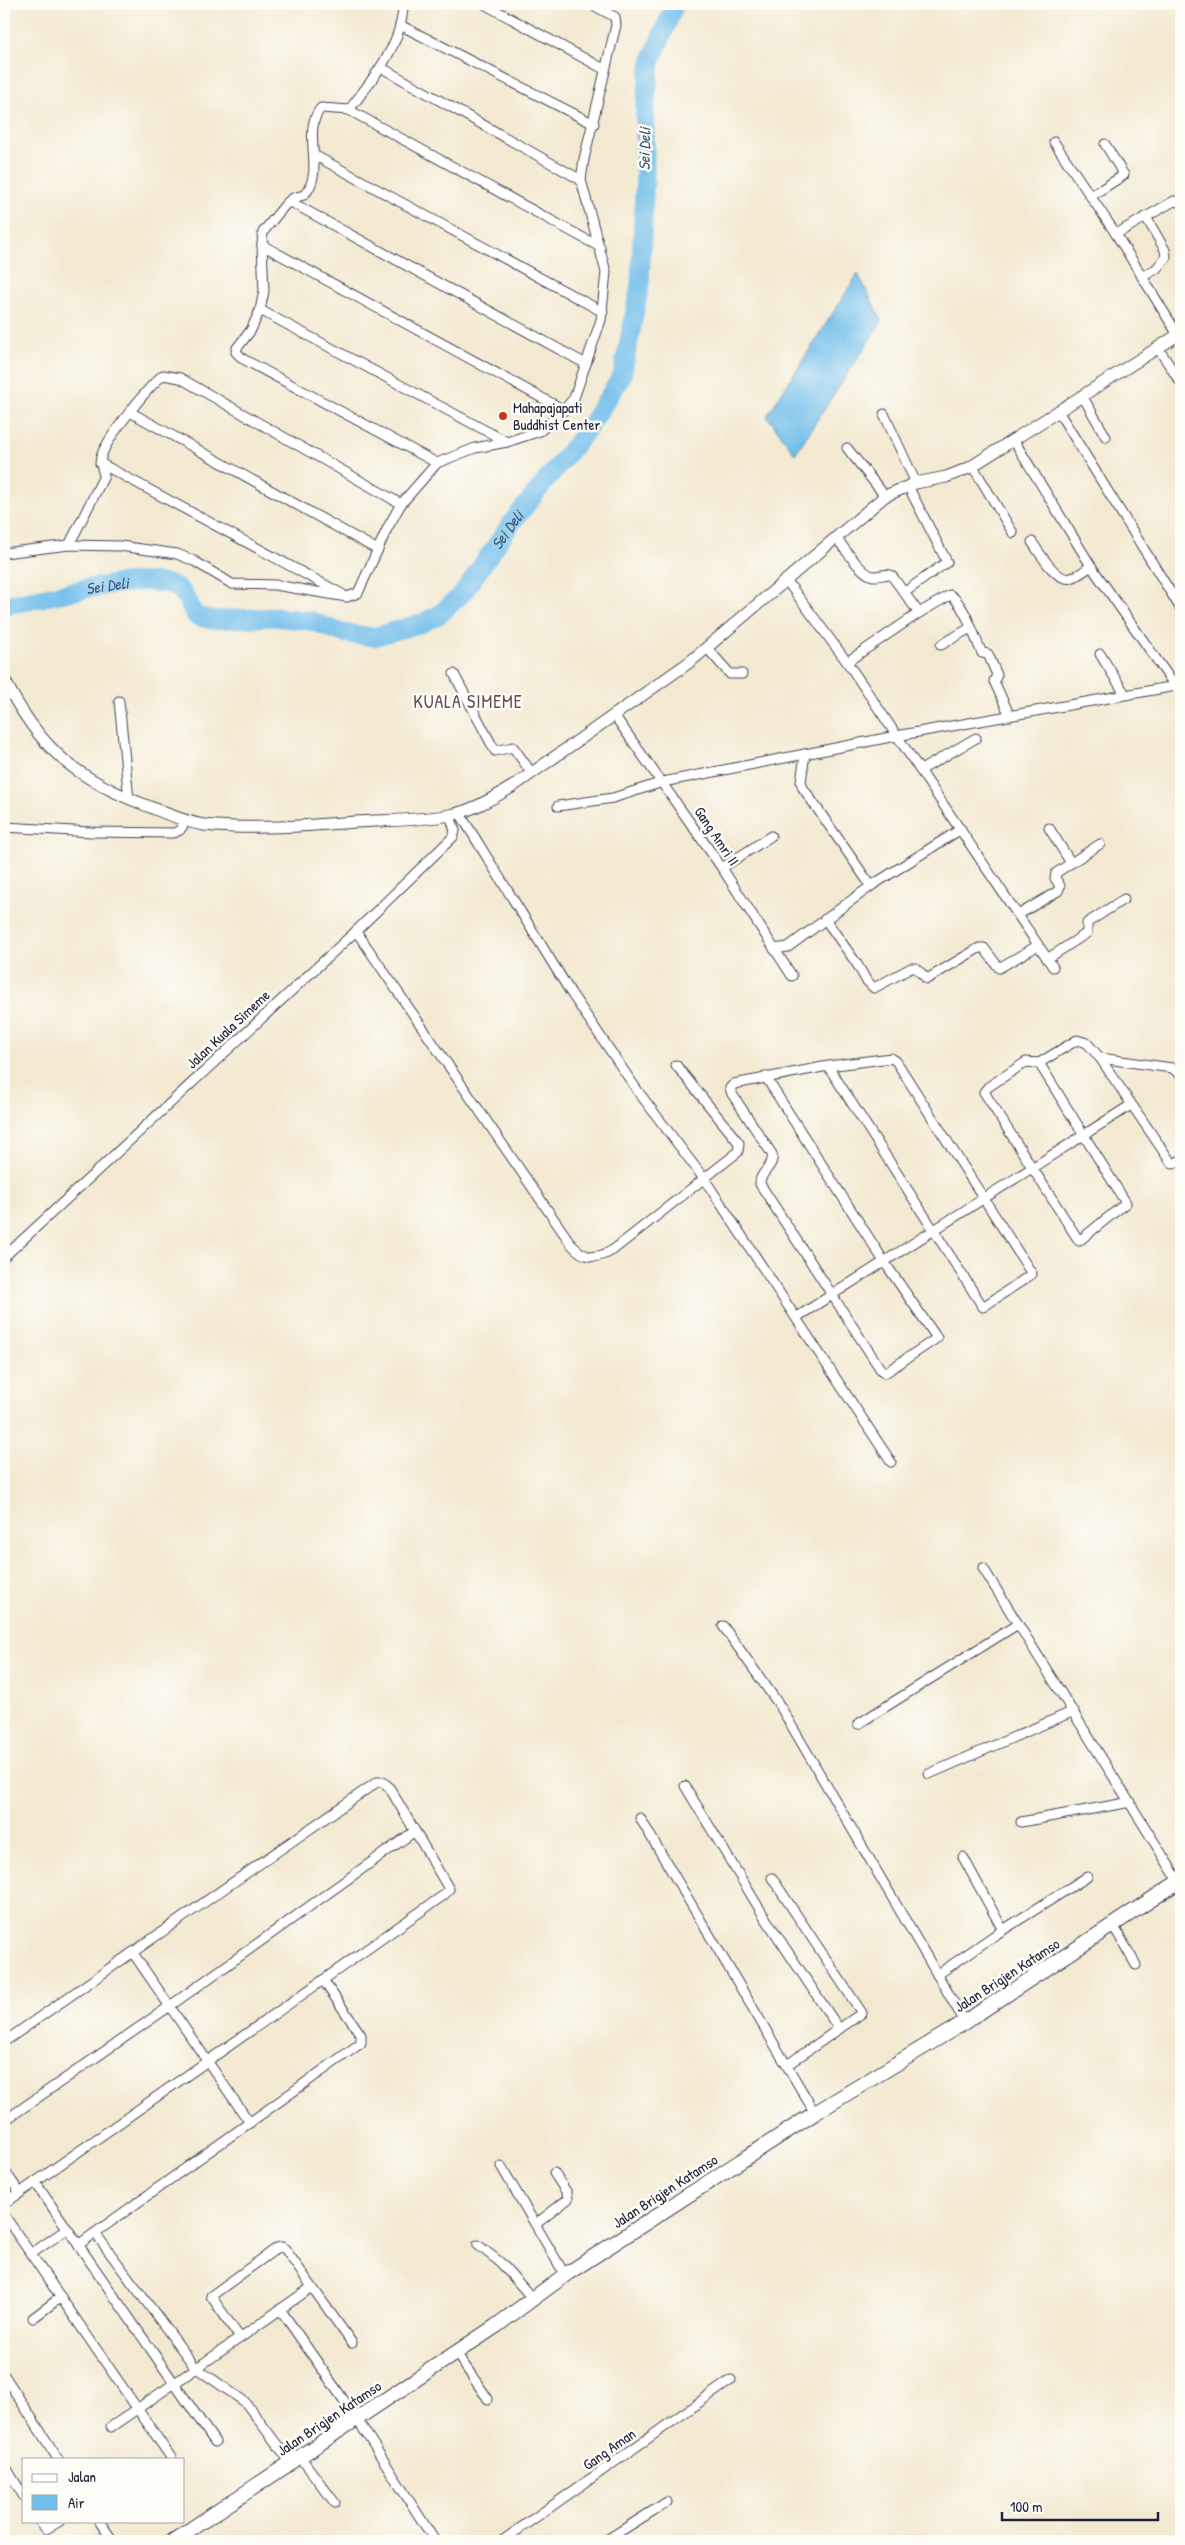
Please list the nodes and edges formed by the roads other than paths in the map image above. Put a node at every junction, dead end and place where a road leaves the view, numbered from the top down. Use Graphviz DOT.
graph roads {
  1 [pos="403,4"];
  2 [pos="484,4"];
  3 [pos="591,4"];
  4 [pos="400,25"];
  5 [pos="382,68"];
  6 [pos="604,69"];
  7 [pos="349,110"];
  8 [pos="594,124"];
  9 [pos="1054,142"];
  10 [pos="1105,144"];
  11 [pos="314,156"];
  12 [pos="581,180"];
  13 [pos="1091,196"];
  14 [pos="289,201"];
  15 [pos="1181,203"];
  16 [pos="1146,217"];
  17 [pos="1116,234"];
  18 [pos="262,245"];
  19 [pos="600,247"];
  20 [pos="1142,277"];
  21 [pos="260,310"];
  22 [pos="603,312"];
  23 [pos="1180,334"];
  24 [pos="1158,348"];
  25 [pos="586,364"];
  26 [pos="1181,383"];
  27 [pos="1083,397"];
  28 [pos="564,410"];
  29 [pos="1058,411"];
  30 [pos="130,412"];
  31 [pos="884,414"];
  32 [pos="1106,437"];
  33 [pos="1013,439"];
  34 [pos="507,442"];
  35 [pos="847,448"];
  36 [pos="100,463"];
  37 [pos="438,463"];
  38 [pos="972,465"];
  39 [pos="912,484"];
  40 [pos="885,496"];
  41 [pos="401,504"];
  42 [pos="1013,533"];
  43 [pos="836,538"];
  44 [pos="1032,542"];
  45 [pos="70,544"];
  46 [pos="378,550"];
  47 [pos="4,553"];
  48 [pos="1091,566"];
  49 [pos="786,580"];
  50 [pos="905,592"];
  51 [pos="1177,594"];
  52 [pos="347,597"];
  53 [pos="1181,609"];
  54 [pos="919,613"];
  55 [pos="970,628"];
  56 [pos="941,645"];
  57 [pos="707,648"];
  58 [pos="1100,654"];
  59 [pos="847,662"];
  60 [pos="454,674"];
  61 [pos="742,674"];
  62 [pos="4,679"];
  63 [pos="1178,685"];
  64 [pos="1125,694"];
  65 [pos="119,701"];
  66 [pos="614,715"];
  67 [pos="1010,716"];
  68 [pos="896,736"];
  69 [pos="976,738"];
  70 [pos="804,754"];
  71 [pos="921,770"];
  72 [pos="531,772"];
  73 [pos="663,782"];
  74 [pos="129,799"];
  75 [pos="558,806"];
  76 [pos="454,814"];
  77 [pos="186,821"];
  78 [pos="4,827"];
  79 [pos="1049,828"];
  80 [pos="961,829"];
  81 [pos="771,836"];
  82 [pos="1100,844"];
  83 [pos="1071,863"];
  84 [pos="722,868"];
  85 [pos="871,886"];
  86 [pos="1124,899"];
  87 [pos="1018,915"];
  88 [pos="825,919"];
  89 [pos="356,930"];
  90 [pos="1037,946"];
  91 [pos="774,949"];
  92 [pos="792,976"];
  93 [pos="1100,1058"];
  94 [pos="1039,1063"];
  95 [pos="676,1065"];
  96 [pos="828,1066"];
  97 [pos="1181,1075"];
  98 [pos="765,1076"];
  99 [pos="1131,1105"];
  100 [pos="1084,1135"];
  101 [pos="1181,1160"];
  102 [pos="1032,1167"];
  103 [pos="705,1180"];
  104 [pos="982,1198"];
  105 [pos="932,1230"];
  106 [pos="4,1257"];
  107 [pos="885,1263"];
  108 [pos="832,1296"];
  109 [pos="797,1317"];
  110 [pos="891,1462"];
  111 [pos="983,1568"];
  112 [pos="1018,1624"];
  113 [pos="723,1626"];
  114 [pos="1074,1711"];
  115 [pos="858,1724"];
  116 [pos="929,1774"];
  117 [pos="685,1786"];
  118 [pos="1131,1802"];
  119 [pos="640,1818"];
  120 [pos="1022,1822"];
  121 [pos="415,1832"];
  122 [pos="963,1857"];
  123 [pos="1087,1877"];
  124 [pos="772,1878"];
  125 [pos="1180,1882"];
  126 [pos="1113,1925"];
  127 [pos="1003,1930"];
  128 [pos="133,1953"];
  129 [pos="1136,1965"];
  130 [pos="937,1976"];
  131 [pos="323,1980"];
  132 [pos="170,2006"];
  133 [pos="965,2022"];
  134 [pos="839,2029"];
  135 [pos="4,2042"];
  136 [pos="208,2061"];
  137 [pos="786,2066"];
  138 [pos="815,2113"];
  139 [pos="4,2121"];
  140 [pos="250,2123"];
  141 [pos="501,2166"];
  142 [pos="4,2170"];
  143 [pos="554,2173"];
  144 [pos="35,2182"];
  145 [pos="20,2193"];
  146 [pos="4,2204"];
  147 [pos="4,2215"];
  148 [pos="536,2224"];
  149 [pos="67,2229"];
  150 [pos="96,2233"];
  151 [pos="478,2245"];
  152 [pos="78,2246"];
  153 [pos="31,2254"];
  154 [pos="566,2275"];
  155 [pos="312,2286"];
  156 [pos="61,2298"];
  157 [pos="533,2299"];
  158 [pos="280,2309"];
  159 [pos="33,2318"];
  160 [pos="240,2338"];
  161 [pos="352,2343"];
  162 [pos="456,2353"];
  163 [pos="196,2367"];
  164 [pos="4,2375"];
  165 [pos="731,2380"];
  166 [pos="174,2384"];
  167 [pos="488,2399"];
  168 [pos="138,2408"];
  169 [pos="357,2419"];
  170 [pos="111,2427"];
  171 [pos="215,2442"];
  172 [pos="57,2458"];
  173 [pos="171,2458"];
  174 [pos="296,2460"];
  175 [pos="4,2464"];
  176 [pos="22,2494"];
  177 [pos="667,2502"];
  178 [pos="334,2503"];
  179 [pos="40,2522"];
  180 [pos="58,2522"];
  181 [pos="100,2522"];
  182 [pos="113,2541"];
  183 [pos="173,2541"];
  184 [pos="436,2541"];
  185 [pos="502,2541"];
  186 [pos="606,2541"];
  1 -- 4 [label="street"];
  2 -- 6 [label="street"];
  3 -- 6 [label="street"];
  4 -- 5 [label="street"];
  4 -- 8 [label="street"];
  5 -- 7 [label="street"];
  5 -- 12 [label="street"];
  6 -- 8 [label="street"];
  7 -- 11 [label="street"];
  7 -- 19 [label="street"];
  8 -- 12 [label="street"];
  9 -- 13 [label="street"];
  10 -- 13 [label="street"];
  11 -- 14 [label="street"];
  11 -- 22 [label="street"];
  12 -- 19 [label="street"];
  13 -- 17 [label="street"];
  14 -- 18 [label="street"];
  14 -- 25 [label="street"];
  15 -- 16 [label="street"];
  16 -- 17 [label="street"];
  16 -- 20 [label="street"];
  17 -- 20 [label="street"];
  18 -- 21 [label="street"];
  18 -- 28 [label="street"];
  19 -- 22 [label="street"];
  20 -- 23 [label="street"];
  21 -- 34 [label="street"];
  21 -- 37 [label="street"];
  22 -- 25 [label="street"];
  23 -- 24 [label="main road"];
  24 -- 26 [label="street"];
  24 -- 27 [label="main road"];
  25 -- 28 [label="street"];
  27 -- 29 [label="main road"];
  27 -- 32 [label="street"];
  28 -- 34 [label="street"];
  29 -- 33 [label="main road"];
  29 -- 51 [label="street"];
  30 -- 36 [label="street"];
  30 -- 41 [label="street"];
  30 -- 46 [label="street"];
  31 -- 39 [label="street"];
  33 -- 38 [label="main road"];
  33 -- 48 [label="street"];
  34 -- 37 [label="street"];
  35 -- 40 [label="street"];
  36 -- 45 [label="street"];
  36 -- 52 [label="street"];
  37 -- 41 [label="street"];
  38 -- 39 [label="main road"];
  38 -- 42 [label="street"];
  39 -- 40 [label="main road"];
  39 -- 50 [label="street"];
  40 -- 43 [label="main road"];
  41 -- 46 [label="street"];
  43 -- 49 [label="main road"];
  43 -- 50 [label="street"];
  44 -- 48 [label="street"];
  45 -- 47 [label="street"];
  45 -- 52 [label="street"];
  46 -- 52 [label="street"];
  48 -- 63 [label="street"];
  49 -- 57 [label="main road"];
  49 -- 59 [label="street"];
  50 -- 54 [label="street"];
  51 -- 53 [label="street"];
  54 -- 55 [label="street"];
  54 -- 59 [label="street"];
  55 -- 56 [label="street"];
  55 -- 67 [label="street"];
  57 -- 61 [label="street"];
  57 -- 66 [label="main road"];
  58 -- 64 [label="street"];
  59 -- 68 [label="street"];
  60 -- 72 [label="street"];
  62 -- 74 [label="main road"];
  63 -- 64 [label="street"];
  64 -- 67 [label="street"];
  65 -- 74 [label="street"];
  66 -- 72 [label="main road"];
  66 -- 73 [label="street, Gang Amri II"];
  67 -- 68 [label="street"];
  68 -- 70 [label="street"];
  68 -- 71 [label="street"];
  69 -- 71 [label="street"];
  70 -- 73 [label="street"];
  70 -- 85 [label="street"];
  71 -- 80 [label="street"];
  72 -- 76 [label="main road"];
  73 -- 75 [label="street"];
  73 -- 84 [label="street, Gang Amri II"];
  74 -- 77 [label="main road"];
  76 -- 77 [label="main road"];
  76 -- 89 [label="street, Jalan Kuala Simeme"];
  76 -- 103 [label="street"];
  77 -- 78 [label="street"];
  79 -- 83 [label="street"];
  80 -- 85 [label="street"];
  80 -- 87 [label="street"];
  81 -- 84 [label="street"];
  82 -- 83 [label="street"];
  83 -- 87 [label="street"];
  84 -- 91 [label="street, Gang Amri II"];
  85 -- 88 [label="street"];
  86 -- 90 [label="street"];
  87 -- 90 [label="street"];
  88 -- 90 [label="street"];
  88 -- 91 [label="street"];
  89 -- 103 [label="street"];
  89 -- 106 [label="street, Jalan Kuala Simeme"];
  91 -- 92 [label="street, Gang Amri II"];
  93 -- 94 [label="street"];
  93 -- 97 [label="street"];
  93 -- 99 [label="street"];
  94 -- 100 [label="street"];
  94 -- 102 [label="street"];
  95 -- 103 [label="street"];
  96 -- 98 [label="street"];
  96 -- 104 [label="street"];
  96 -- 105 [label="street"];
  98 -- 107 [label="street"];
  98 -- 108 [label="street"];
  99 -- 100 [label="street"];
  99 -- 101 [label="street"];
  100 -- 102 [label="street"];
  100 -- 102 [label="street"];
  102 -- 104 [label="street"];
  103 -- 109 [label="street"];
  104 -- 105 [label="street"];
  104 -- 105 [label="street"];
  105 -- 107 [label="street"];
  107 -- 108 [label="street"];
  107 -- 108 [label="street"];
  108 -- 109 [label="street"];
  109 -- 110 [label="street"];
  111 -- 112 [label="street"];
  112 -- 114 [label="street"];
  112 -- 115 [label="street"];
  113 -- 130 [label="street"];
  114 -- 116 [label="street"];
  114 -- 118 [label="street"];
  117 -- 134 [label="street"];
  118 -- 120 [label="street"];
  118 -- 125 [label="street"];
  119 -- 137 [label="street"];
  121 -- 128 [label="street"];
  121 -- 131 [label="street"];
  121 -- 132 [label="street"];
  122 -- 127 [label="street"];
  123 -- 127 [label="street"];
  124 -- 134 [label="street"];
  125 -- 126 [label="main road, Jalan Brigjen Katamso"];
  126 -- 129 [label="street"];
  126 -- 133 [label="main road, Jalan Brigjen Katamso"];
  127 -- 130 [label="street"];
  128 -- 132 [label="street"];
  128 -- 135 [label="street"];
  130 -- 133 [label="street"];
  131 -- 136 [label="street"];
  131 -- 140 [label="street"];
  132 -- 136 [label="street"];
  132 -- 139 [label="street"];
  133 -- 138 [label="main road, Jalan Brigjen Katamso"];
  134 -- 137 [label="street"];
  136 -- 140 [label="street"];
  136 -- 144 [label="street"];
  137 -- 138 [label="street"];
  138 -- 154 [label="main road, Jalan Brigjen Katamso"];
  140 -- 150 [label="street"];
  141 -- 148 [label="street"];
  142 -- 145 [label="street"];
  143 -- 148 [label="street"];
  144 -- 145 [label="street"];
  144 -- 149 [label="street"];
  145 -- 146 [label="street"];
  147 -- 153 [label="street"];
  148 -- 154 [label="street"];
  149 -- 152 [label="street"];
  149 -- 153 [label="street"];
  150 -- 152 [label="street"];
  150 -- 163 [label="street"];
  151 -- 157 [label="street"];
  152 -- 166 [label="street"];
  153 -- 156 [label="street"];
  154 -- 157 [label="main road, Jalan Brigjen Katamso"];
  155 -- 158 [label="street"];
  155 -- 160 [label="street"];
  155 -- 161 [label="street"];
  156 -- 159 [label="street"];
  156 -- 168 [label="street"];
  157 -- 162 [label="main road, Jalan Brigjen Katamso"];
  158 -- 160 [label="street"];
  158 -- 169 [label="street"];
  160 -- 163 [label="street"];
  162 -- 167 [label="street"];
  162 -- 169 [label="main road, Jalan Brigjen Katamso"];
  163 -- 166 [label="street"];
  163 -- 174 [label="street"];
  164 -- 172 [label="street"];
  165 -- 185 [label="street, Gang Aman"];
  166 -- 168 [label="street"];
  166 -- 171 [label="street"];
  168 -- 170 [label="street"];
  168 -- 173 [label="street"];
  169 -- 174 [label="main road, Jalan Brigjen Katamso"];
  169 -- 184 [label="street"];
  174 -- 178 [label="street"];
  174 -- 183 [label="main road, Jalan Brigjen Katamso"];
  175 -- 176 [label="street"];
  177 -- 186 [label="street"];
  179 -- 180 [label="street"];
  181 -- 182 [label="street"];
}
